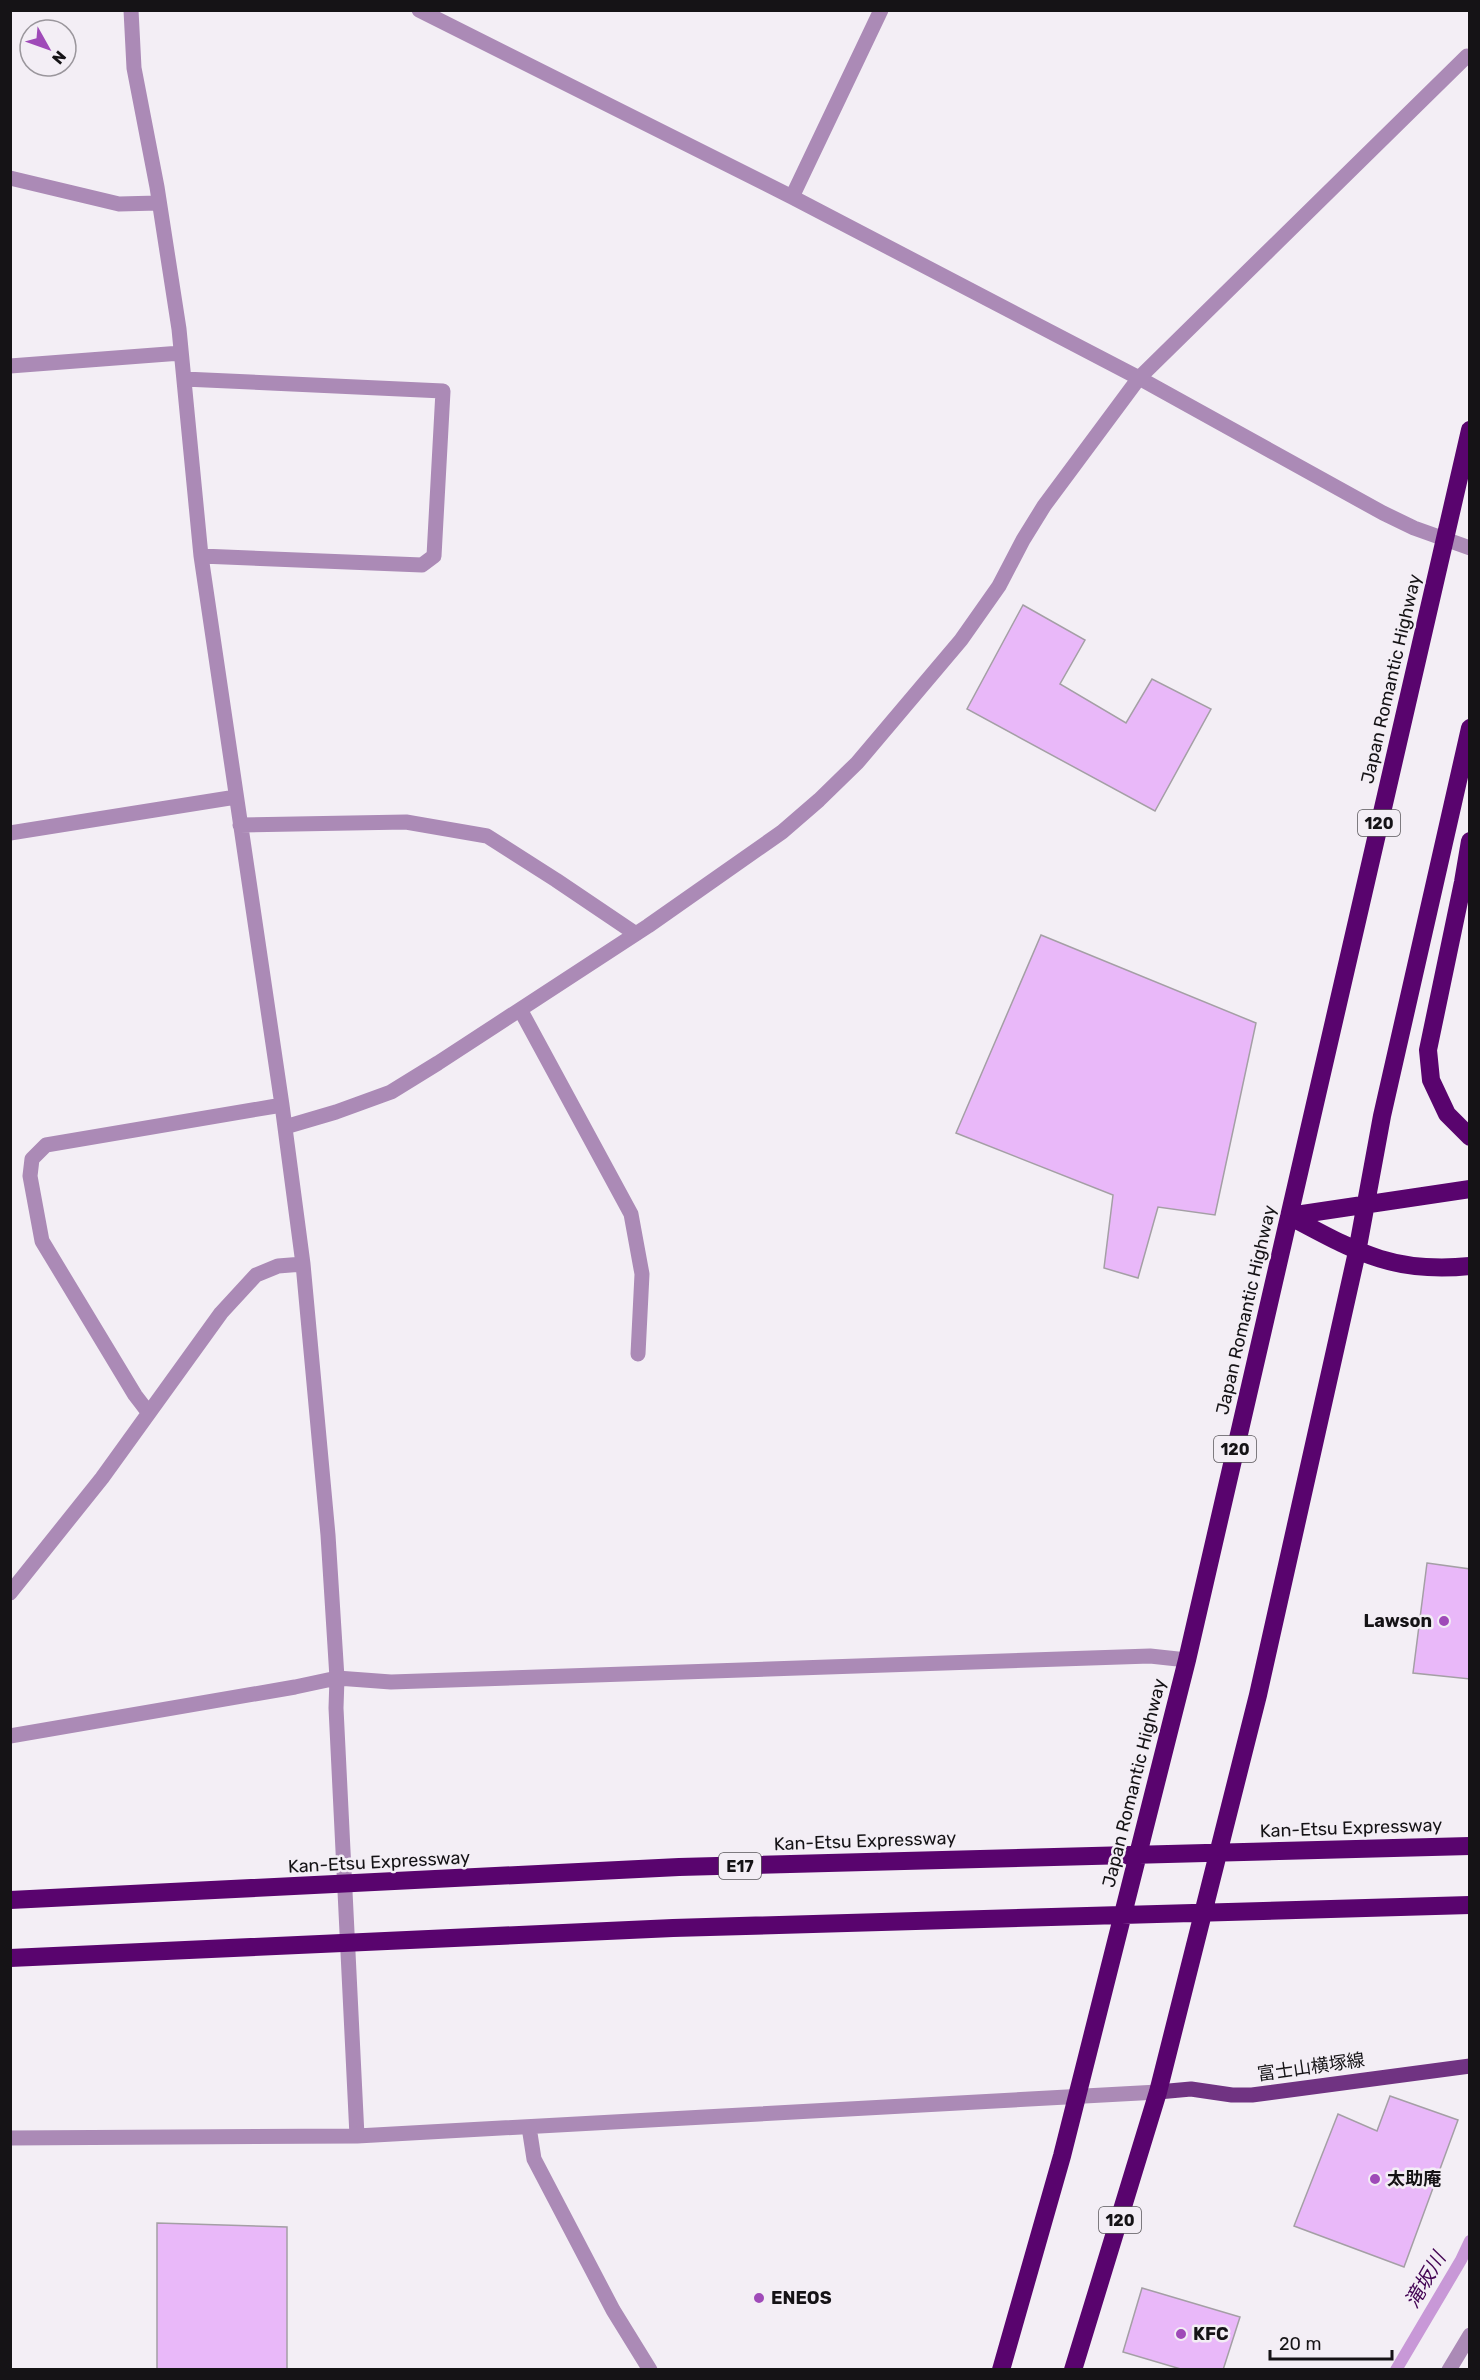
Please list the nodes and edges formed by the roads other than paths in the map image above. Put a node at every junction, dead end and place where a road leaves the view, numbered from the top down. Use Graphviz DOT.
graph roads {
  1 [pos="131,10"];
  2 [pos="419,10"];
  3 [pos="881,10"];
  4 [pos="1470,57"];
  5 [pos="10,178"];
  6 [pos="792,197"];
  7 [pos="158,203"];
  8 [pos="182,353"];
  9 [pos="10,366"];
  10 [pos="1139,378"];
  11 [pos="183,379"];
  12 [pos="1470,430"];
  13 [pos="1444,540"];
  14 [pos="1470,548"];
  15 [pos="201,556"];
  16 [pos="1470,728"];
  17 [pos="1465,748"];
  18 [pos="1470,783"];
  19 [pos="236,797"];
  20 [pos="240,825"];
  21 [pos="10,833"];
  22 [pos="1470,841"];
  23 [pos="636,934"];
  24 [pos="521,1011"];
  25 [pos="282,1105"];
  26 [pos="285,1127"];
  27 [pos="1470,1137"];
  28 [pos="1470,1189"];
  29 [pos="1366,1206"];
  30 [pos="1289,1216"];
  31 [pos="1358,1252"];
  32 [pos="303,1264"];
  33 [pos="1470,1266"];
  34 [pos="638,1354"];
  35 [pos="148,1412"];
  36 [pos="10,1593"];
  37 [pos="1187,1660"];
  38 [pos="337,1678"];
  39 [pos="10,1736"];
  40 [pos="1470,1846"];
  41 [pos="10,1900"];
  42 [pos="1470,1905"];
  43 [pos="10,1958"];
  44 [pos="1470,2066"];
  45 [pos="1158,2092"];
  46 [pos="1077,2096"];
  47 [pos="530,2127"];
  48 [pos="357,2136"];
  49 [pos="10,2138"];
  50 [pos="1470,2335"];
  51 [pos="650,2370"];
  52 [pos="1001,2370"];
  53 [pos="1073,2370"];
  54 [pos="1449,2370"];
  1 -- 7 [label="street"];
  2 -- 6 [label="street"];
  3 -- 6 [label="street"];
  4 -- 10 [label="street"];
  5 -- 7 [label="street"];
  6 -- 10 [label="street"];
  7 -- 8 [label="street"];
  8 -- 9 [label="street"];
  8 -- 11 [label="street"];
  10 -- 13 [label="street"];
  10 -- 23 [label="street"];
  11 -- 15 [label="street"];
  11 -- 15 [label="street"];
  12 -- 13 [label="highway, Japan Romantic Highway / 120"];
  13 -- 14 [label="street"];
  13 -- 30 [label="highway, Japan Romantic Highway / 120"];
  15 -- 19 [label="street"];
  16 -- 17 [label="highway, 120"];
  17 -- 18 [label="highway"];
  17 -- 29 [label="highway, 120"];
  19 -- 20 [label="street"];
  19 -- 21 [label="street"];
  20 -- 23 [label="street"];
  20 -- 25 [label="street"];
  22 -- 27 [label="highway"];
  23 -- 24 [label="street"];
  24 -- 26 [label="street"];
  24 -- 34 [label="street"];
  25 -- 26 [label="street"];
  25 -- 35 [label="street"];
  26 -- 32 [label="street"];
  28 -- 29 [label="highway"];
  29 -- 30 [label="highway"];
  29 -- 31 [label="highway, 120"];
  30 -- 31 [label="highway"];
  30 -- 37 [label="highway, Japan Romantic Highway / 120"];
  31 -- 33 [label="highway"];
  31 -- 45 [label="highway, 120"];
  32 -- 35 [label="street"];
  32 -- 38 [label="street"];
  35 -- 36 [label="street"];
  37 -- 38 [label="street"];
  37 -- 46 [label="highway, Japan Romantic Highway / 120"];
  38 -- 39 [label="street"];
  38 -- 48 [label="street"];
  40 -- 41 [label="highway, Kan-Etsu Expressway / E17"];
  42 -- 43 [label="highway"];
  44 -- 45 [label="main road, 富士山横塚線"];
  45 -- 46 [label="street"];
  45 -- 53 [label="highway, 120"];
  46 -- 47 [label="street"];
  46 -- 52 [label="highway, Japan Romantic Highway / 120"];
  47 -- 48 [label="street"];
  47 -- 51 [label="street"];
  48 -- 49 [label="street"];
  50 -- 54 [label="street"];
}
